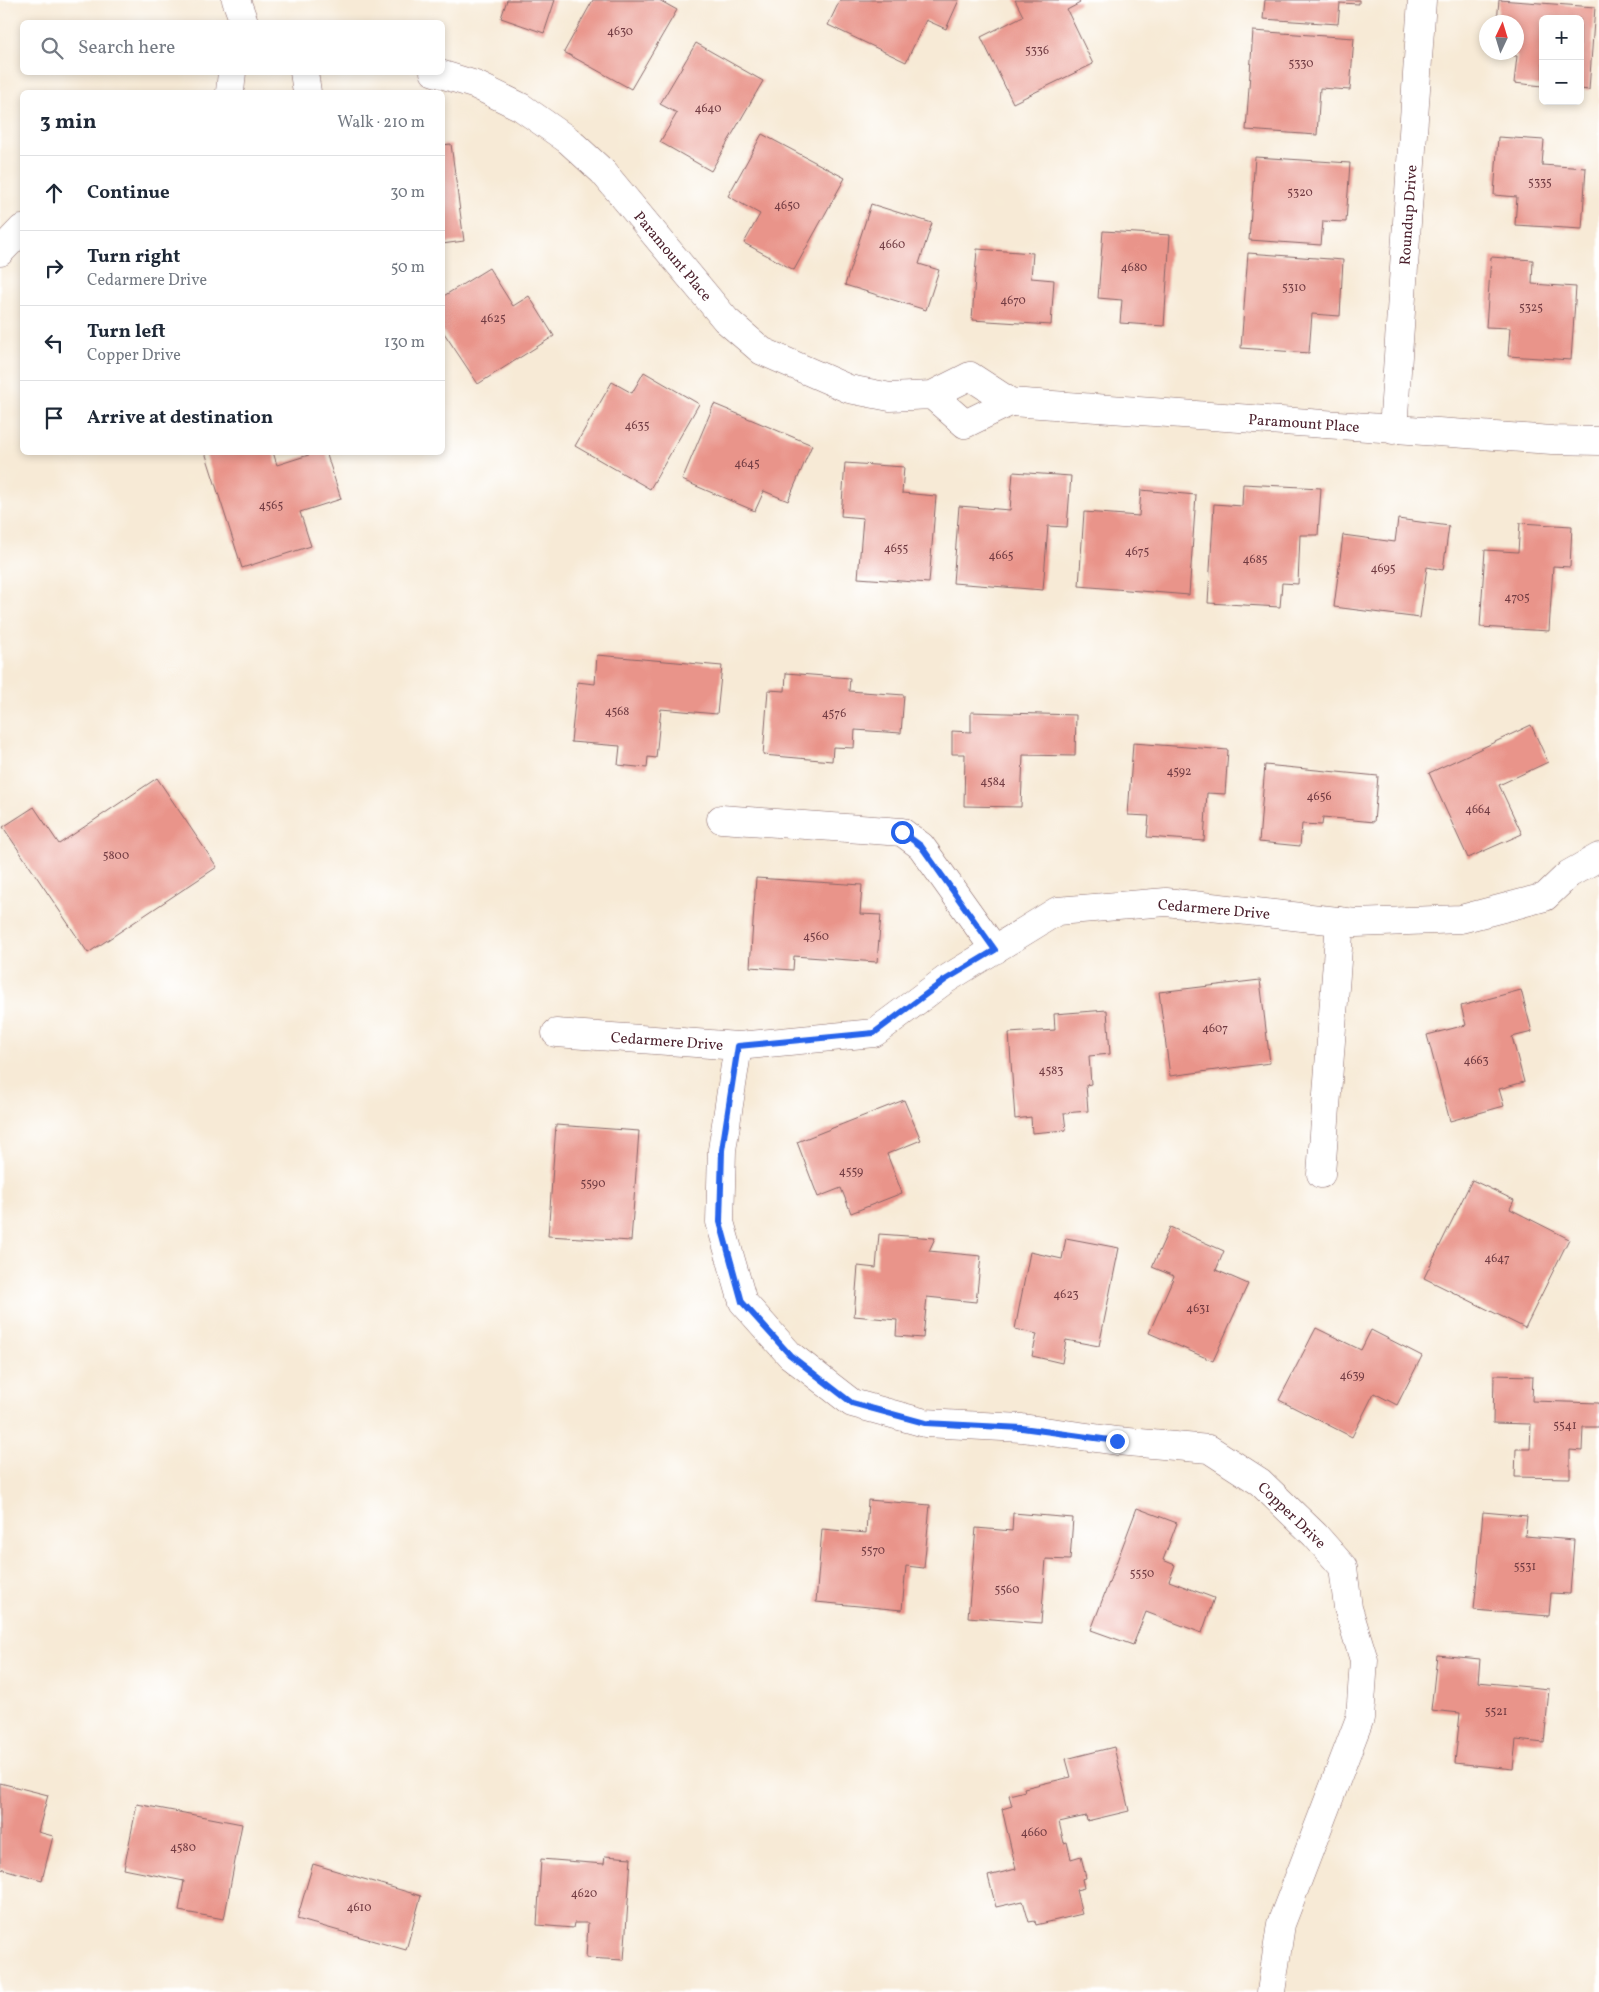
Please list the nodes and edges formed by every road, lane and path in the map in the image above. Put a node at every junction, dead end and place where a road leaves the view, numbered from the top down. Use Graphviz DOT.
graph roads {
  1 [pos="236,0"];
  2 [pos="1422,0"];
  3 [pos="243,20"];
  4 [pos="232,75"];
  5 [pos="444,75"];
  6 [pos="230,90"];
  7 [pos="20,231"];
  8 [pos="0,252"];
  9 [pos="932,395"];
  10 [pos="1010,402"];
  11 [pos="1393,430"];
  12 [pos="1599,441"];
  13 [pos="721,819"];
  14 [pos="1599,857"];
  15 [pos="1340,921"];
  16 [pos="995,950"];
  17 [pos="556,1032"];
  18 [pos="738,1046"];
  19 [pos="1321,1174"];
  20 [pos="1270,1992"];
  1 -- 3 [label="street"];
  2 -- 11 [label="street, Roundup Drive"];
  4 -- 6 [label="street"];
  5 -- 9 [label="street, Paramount Place"];
  7 -- 8 [label="street"];
  9 -- 10 [label="street, Paramount Place"];
  9 -- 10 [label="street"];
  10 -- 11 [label="street, Paramount Place"];
  11 -- 12 [label="street, Paramount Place"];
  13 -- 16 [label="street"];
  14 -- 15 [label="street, Cedarmere Drive"];
  15 -- 16 [label="street, Cedarmere Drive"];
  15 -- 19 [label="street"];
  16 -- 18 [label="street, Cedarmere Drive"];
  17 -- 18 [label="street, Cedarmere Drive"];
  18 -- 20 [label="street, Copper Drive"];
}
